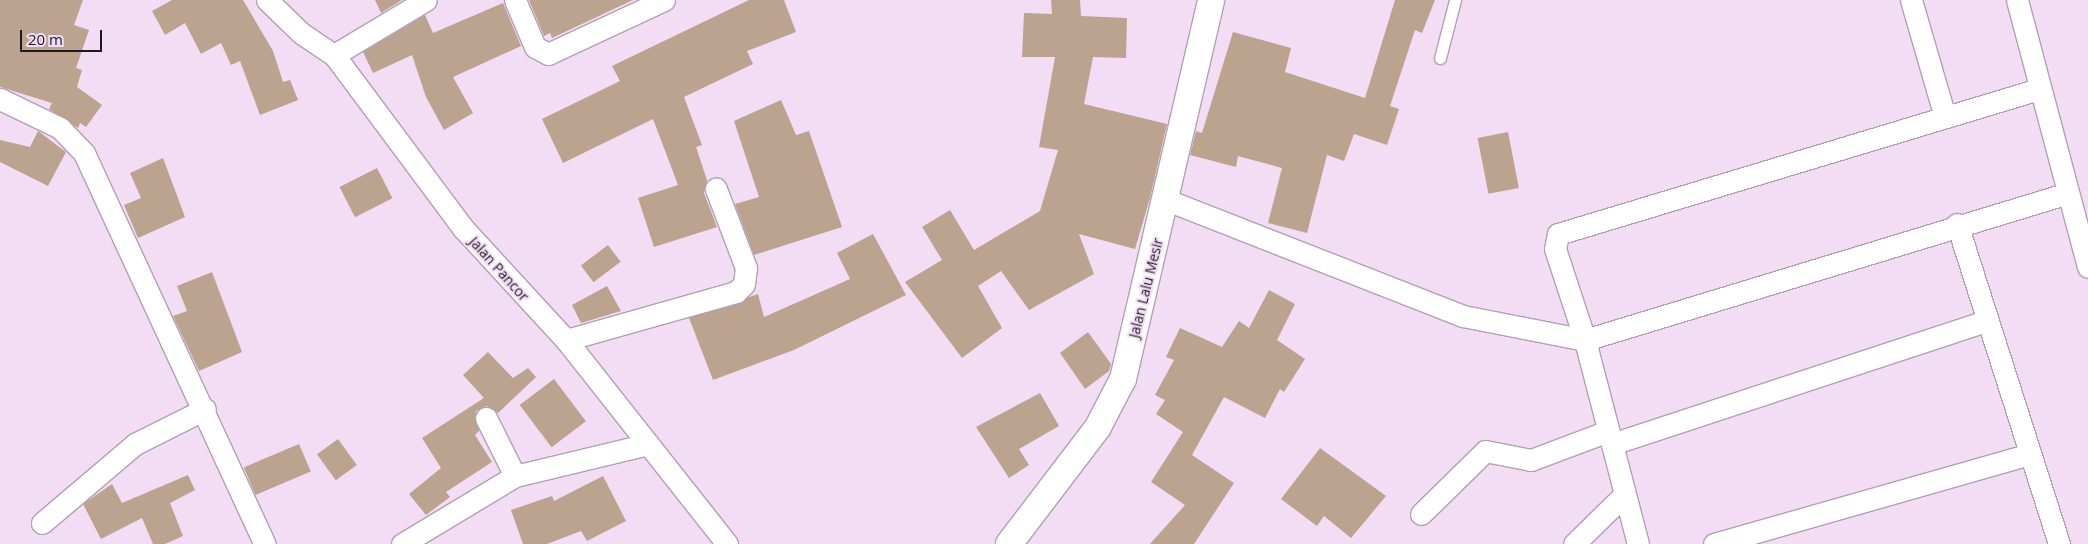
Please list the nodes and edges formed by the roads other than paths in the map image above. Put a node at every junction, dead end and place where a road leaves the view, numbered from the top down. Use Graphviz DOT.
graph roads {
  1 [pos="267,0"];
  2 [pos="426,0"];
  3 [pos="515,0"];
  4 [pos="664,0"];
  5 [pos="1211,0"];
  6 [pos="1455,0"];
  7 [pos="1910,0"];
  8 [pos="2017,0"];
  9 [pos="334,55"];
  10 [pos="1440,58"];
  11 [pos="2039,89"];
  12 [pos="0,99"];
  13 [pos="1945,117"];
  14 [pos="716,190"];
  15 [pos="2065,194"];
  16 [pos="1167,200"];
  17 [pos="1957,224"];
  18 [pos="2088,268"];
  19 [pos="1987,321"];
  20 [pos="566,340"];
  21 [pos="1586,340"];
  22 [pos="205,409"];
  23 [pos="486,418"];
  24 [pos="1610,438"];
  25 [pos="648,444"];
  26 [pos="2029,454"];
  27 [pos="515,476"];
  28 [pos="1624,495"];
  29 [pos="1421,514"];
  30 [pos="42,523"];
  31 [pos="265,544"];
  32 [pos="402,544"];
  33 [pos="727,544"];
  34 [pos="1009,544"];
  35 [pos="1574,544"];
  36 [pos="1638,544"];
  37 [pos="1714,544"];
  38 [pos="2059,544"];
  1 -- 9 [label="street, Jalan Pancor"];
  2 -- 9 [label="street"];
  3 -- 4 [label="street"];
  5 -- 16 [label="street, Jalan Lalu Mesir"];
  6 -- 10 [label="lane"];
  7 -- 13 [label="street"];
  8 -- 11 [label="street"];
  9 -- 20 [label="street, Jalan Pancor"];
  11 -- 13 [label="street"];
  11 -- 15 [label="street"];
  12 -- 22 [label="street"];
  13 -- 21 [label="street"];
  14 -- 20 [label="street"];
  15 -- 17 [label="street"];
  15 -- 18 [label="street"];
  16 -- 21 [label="street"];
  16 -- 34 [label="street, Jalan Lalu Mesir"];
  17 -- 19 [label="street"];
  17 -- 21 [label="street"];
  19 -- 24 [label="street"];
  19 -- 26 [label="street"];
  20 -- 25 [label="street, Jalan Pancor"];
  21 -- 24 [label="street"];
  22 -- 30 [label="street"];
  22 -- 31 [label="street"];
  23 -- 27 [label="street"];
  24 -- 28 [label="street"];
  24 -- 29 [label="street"];
  25 -- 27 [label="street"];
  25 -- 33 [label="street, Jalan Pancor"];
  26 -- 37 [label="street"];
  26 -- 38 [label="street"];
  27 -- 32 [label="street"];
  28 -- 35 [label="street"];
  28 -- 36 [label="street"];
}
